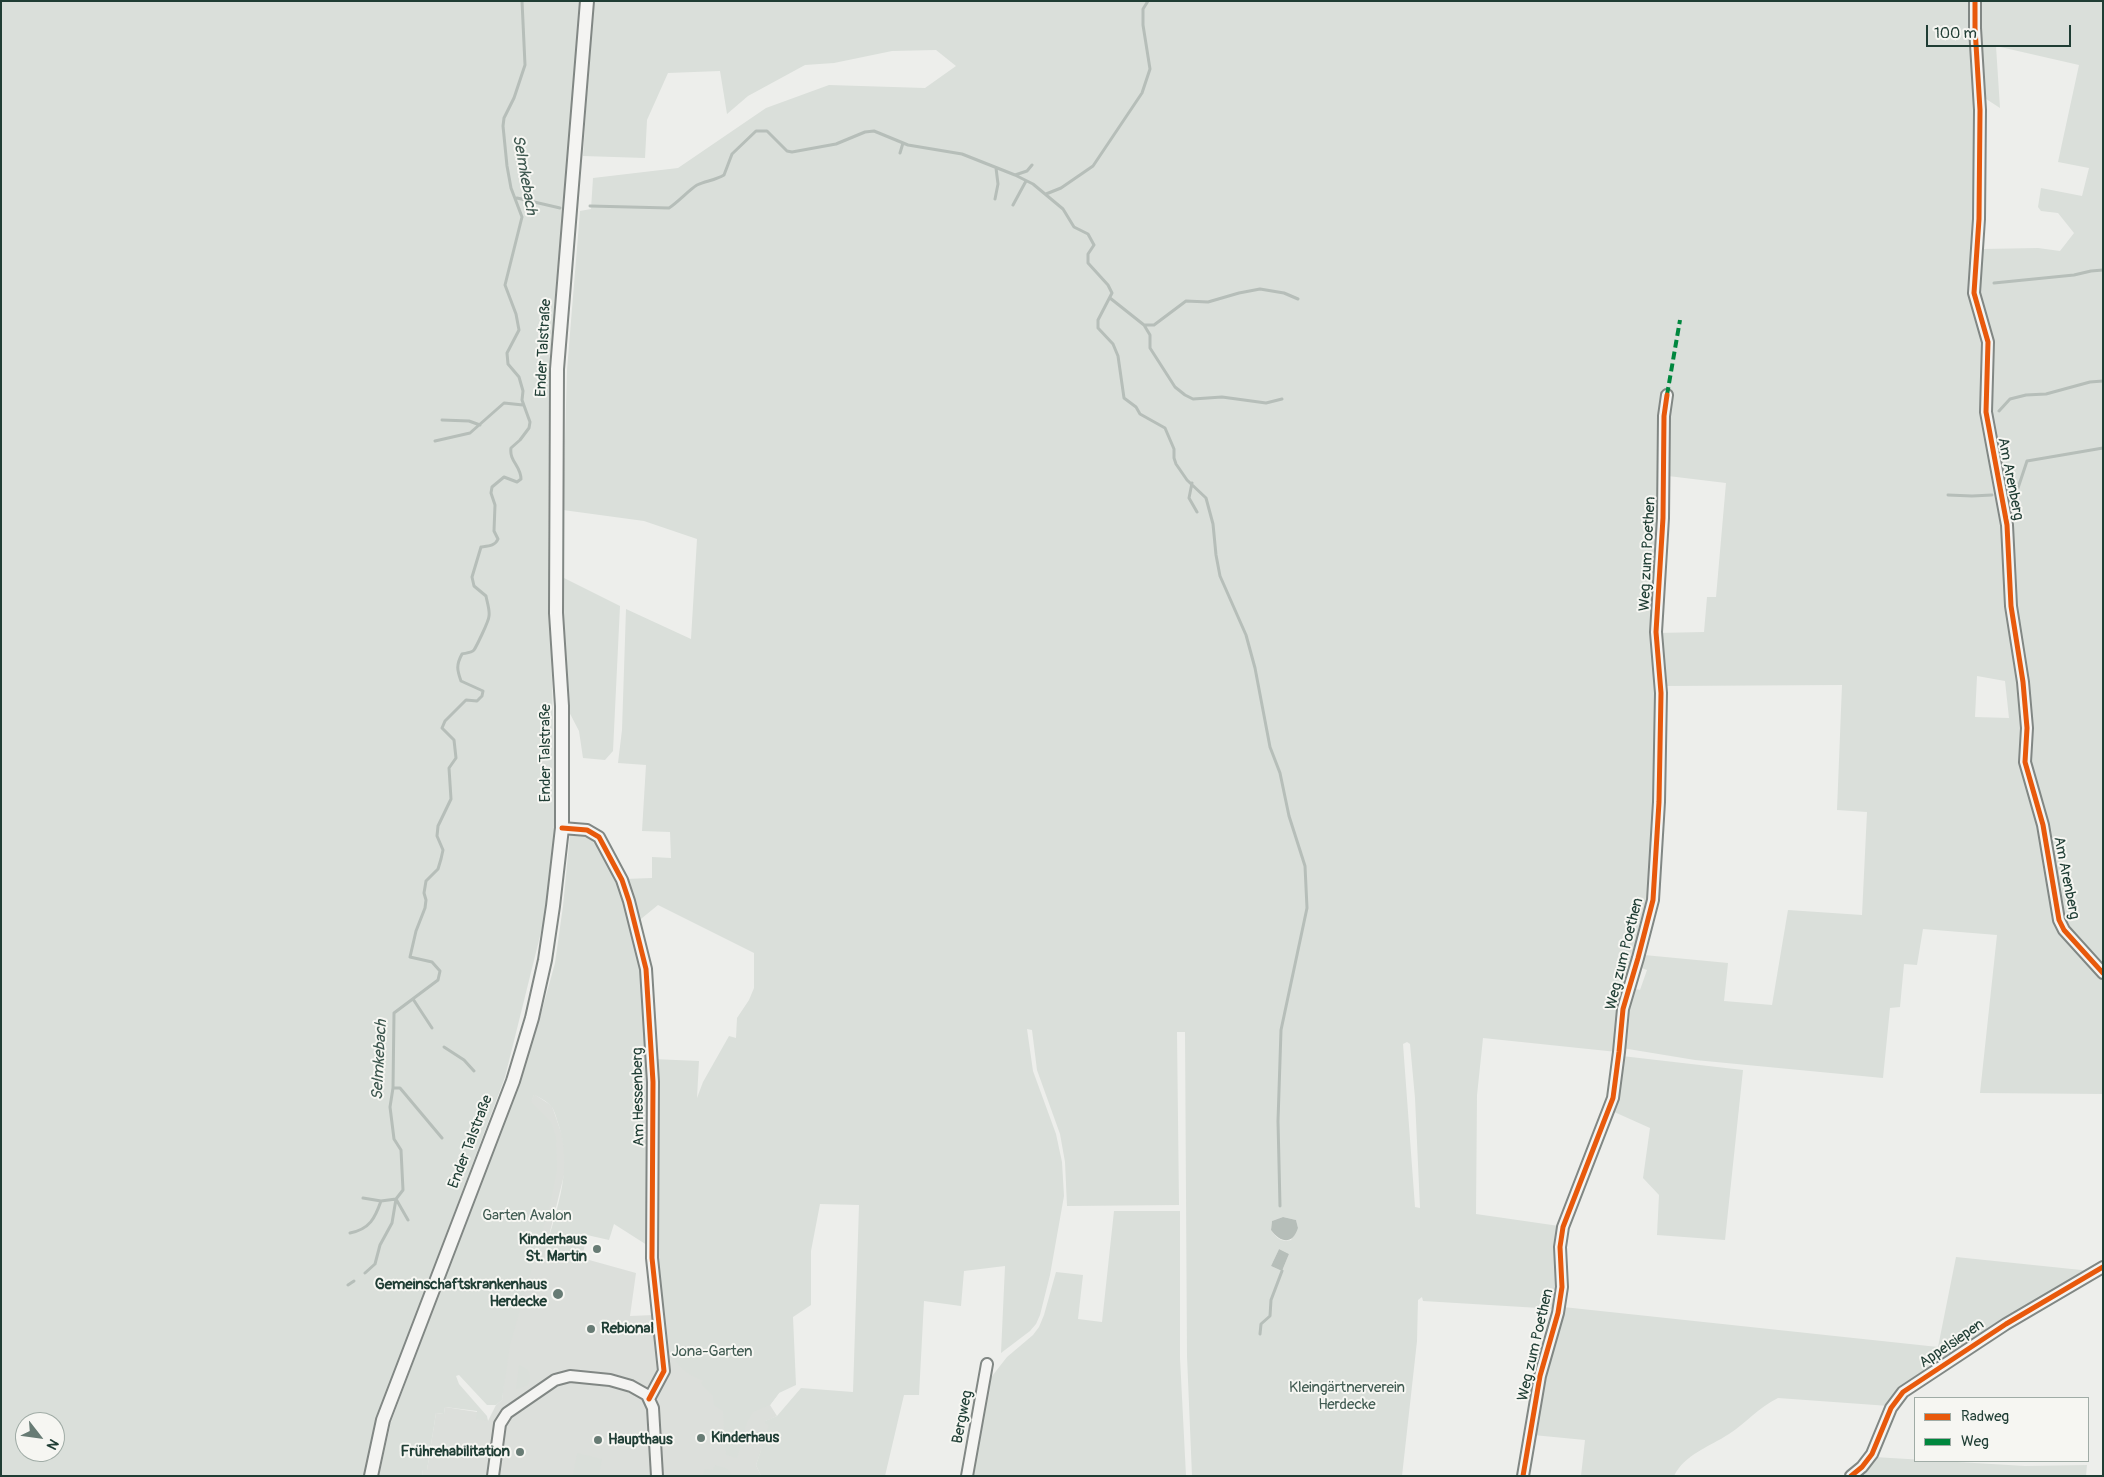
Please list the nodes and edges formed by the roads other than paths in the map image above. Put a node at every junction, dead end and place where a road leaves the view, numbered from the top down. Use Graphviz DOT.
graph roads {
  1 [pos="587,1"];
  2 [pos="1975,1"];
  3 [pos="1667,395"];
  4 [pos="562,828"];
  5 [pos="2103,973"];
  6 [pos="2103,1267"];
  7 [pos="987,1364"];
  8 [pos="649,1399"];
  9 [pos="371,1476"];
  10 [pos="493,1476"];
  11 [pos="657,1476"];
  12 [pos="967,1476"];
  13 [pos="1523,1476"];
  14 [pos="1851,1476"];
  1 -- 4 [label="main road, Ender Talstraße"];
  2 -- 5 [label="street, Am Arenberg"];
  3 -- 13 [label="street, Weg zum Poethen"];
  4 -- 8 [label="street, Am Hessenberg"];
  4 -- 9 [label="main road, Ender Talstraße"];
  6 -- 14 [label="street, Appelsiepen"];
  7 -- 12 [label="street, Bergweg"];
  8 -- 10 [label="street"];
  8 -- 11 [label="street"];
}
